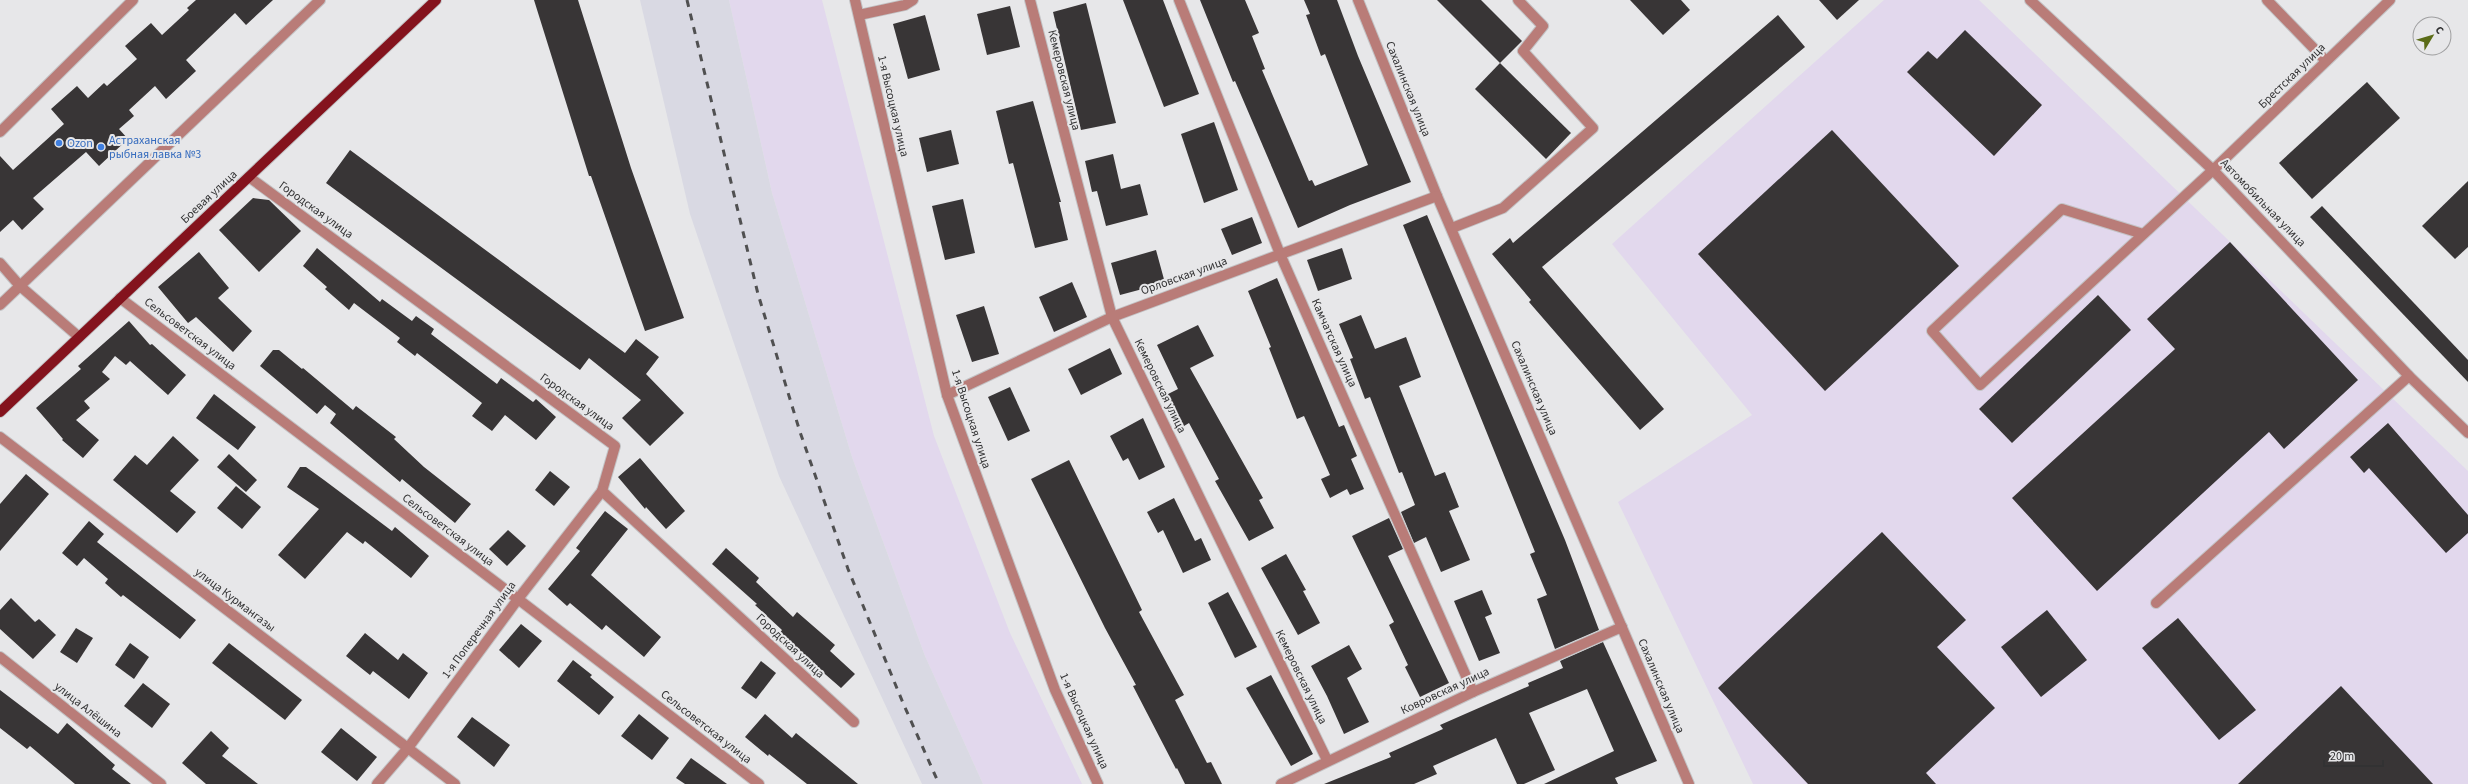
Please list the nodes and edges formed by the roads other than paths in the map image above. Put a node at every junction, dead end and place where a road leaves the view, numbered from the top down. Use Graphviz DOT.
graph roads {
  1 [pos="133,0"];
  2 [pos="320,0"];
  3 [pos="436,0"];
  4 [pos="855,0"];
  5 [pos="912,0"];
  6 [pos="1030,0"];
  7 [pos="1179,0"];
  8 [pos="1358,0"];
  9 [pos="1518,0"];
  10 [pos="2030,0"];
  11 [pos="2267,0"];
  12 [pos="2390,0"];
  13 [pos="859,16"];
  14 [pos="2326,61"];
  15 [pos="0,132"];
  16 [pos="2213,170"];
  17 [pos="249,177"];
  18 [pos="1437,196"];
  19 [pos="1452,228"];
  20 [pos="2143,234"];
  21 [pos="1280,254"];
  22 [pos="0,263"];
  23 [pos="20,286"];
  24 [pos="120,298"];
  25 [pos="0,305"];
  26 [pos="1112,317"];
  27 [pos="79,337"];
  28 [pos="2409,376"];
  29 [pos="947,395"];
  30 [pos="0,412"];
  31 [pos="2468,434"];
  32 [pos="0,437"];
  33 [pos="602,491"];
  34 [pos="518,599"];
  35 [pos="2156,603"];
  36 [pos="1622,627"];
  37 [pos="0,657"];
  38 [pos="1473,692"];
  39 [pos="854,722"];
  40 [pos="408,748"];
  41 [pos="1327,760"];
  42 [pos="161,784"];
  43 [pos="377,784"];
  44 [pos="455,784"];
  45 [pos="758,784"];
  46 [pos="1098,784"];
  47 [pos="1281,784"];
  48 [pos="1689,784"];
  1 -- 15 [label="street"];
  2 -- 23 [label="street"];
  3 -- 17 [label="main road, Боевая улица"];
  4 -- 13 [label="street, 1-я Высоцкая улица"];
  5 -- 13 [label="street"];
  6 -- 26 [label="street, Кемеровская улица"];
  7 -- 21 [label="street, Камчатская улица"];
  8 -- 18 [label="street, Сахалинская улица"];
  9 -- 19 [label="street"];
  10 -- 16 [label="street, Автомобильная улица"];
  11 -- 14 [label="street"];
  12 -- 14 [label="street, Брестская улица"];
  13 -- 29 [label="street, 1-я Высоцкая улица"];
  14 -- 16 [label="street, Брестская улица"];
  16 -- 20 [label="street, Брестская улица"];
  16 -- 28 [label="street, Автомобильная улица"];
  17 -- 24 [label="main road, Боевая улица"];
  17 -- 33 [label="street, Городская улица"];
  18 -- 19 [label="street, Сахалинская улица"];
  18 -- 21 [label="street, Орловская улица"];
  19 -- 36 [label="street, Сахалинская улица"];
  20 -- 20 [label="street, Брестская улица"];
  21 -- 26 [label="street, Орловская улица"];
  21 -- 38 [label="street, Камчатская улица"];
  22 -- 23 [label="street"];
  23 -- 25 [label="street"];
  23 -- 27 [label="street"];
  24 -- 27 [label="main road, Боевая улица"];
  24 -- 34 [label="street, Сельсоветская улица"];
  26 -- 29 [label="street, Орловская улица"];
  26 -- 41 [label="street, Кемеровская улица"];
  27 -- 30 [label="main road, Боевая улица"];
  28 -- 31 [label="street, Автомобильная улица"];
  28 -- 35 [label="street"];
  29 -- 46 [label="street, 1-я Высоцкая улица"];
  32 -- 40 [label="street, улица Курмангазы"];
  33 -- 34 [label="street, 1-я Поперечная улица"];
  33 -- 39 [label="street, Городская улица"];
  34 -- 40 [label="street, 1-я Поперечная улица"];
  34 -- 45 [label="street, Сельсоветская улица"];
  36 -- 38 [label="street, Ковровская улица"];
  36 -- 48 [label="street, Сахалинская улица"];
  37 -- 42 [label="street, улица Алёшина"];
  38 -- 41 [label="street, Ковровская улица"];
  40 -- 43 [label="street, 1-я Поперечная улица"];
  40 -- 44 [label="street, улица Курмангазы"];
  41 -- 47 [label="street, Ковровская улица"];
}
